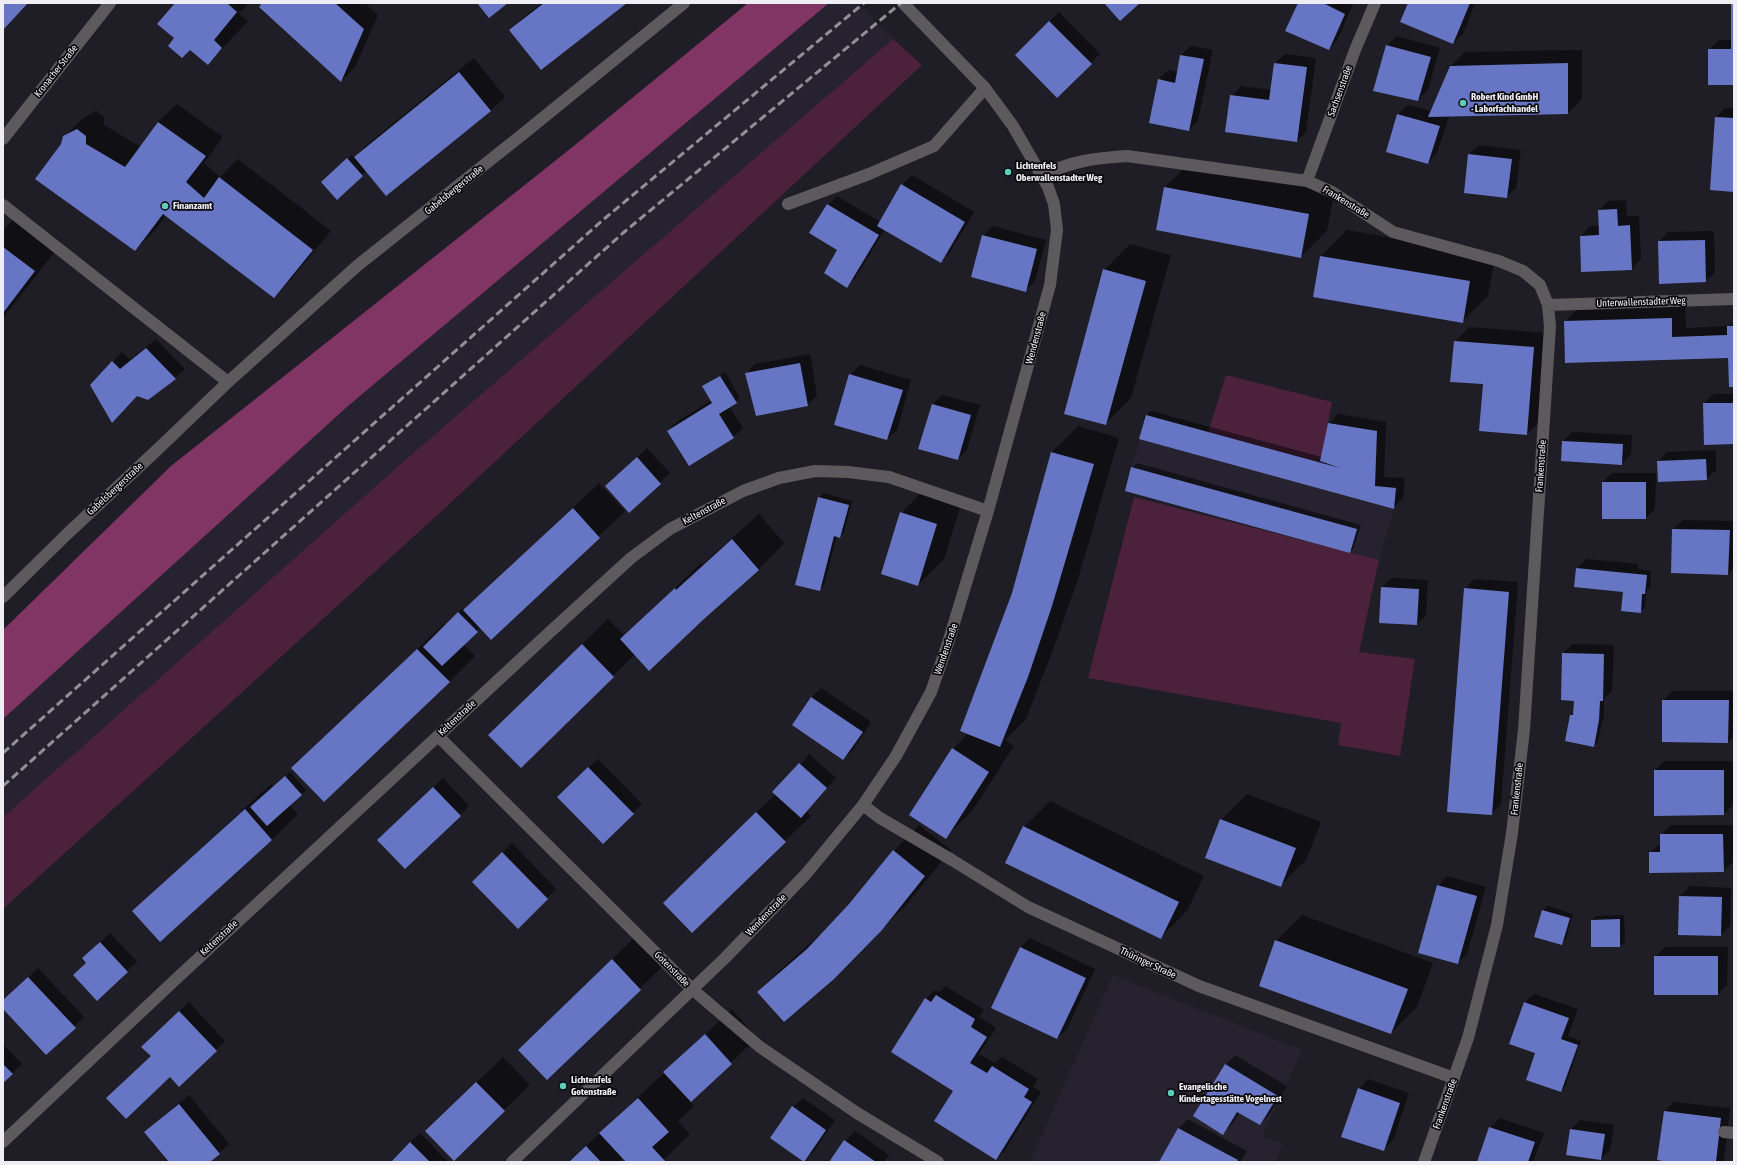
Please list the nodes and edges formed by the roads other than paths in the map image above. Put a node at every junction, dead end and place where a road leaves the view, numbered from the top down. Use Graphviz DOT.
graph roads {
  1 [pos="110,3"];
  2 [pos="684,3"];
  3 [pos="903,3"];
  4 [pos="1375,3"];
  5 [pos="985,88"];
  6 [pos="3,139"];
  7 [pos="1043,175"];
  8 [pos="1307,181"];
  9 [pos="788,204"];
  10 [pos="3,205"];
  11 [pos="1734,299"];
  12 [pos="1548,305"];
  13 [pos="228,382"];
  14 [pos="988,511"];
  15 [pos="3,597"];
  16 [pos="438,736"];
  17 [pos="863,806"];
  18 [pos="692,989"];
  19 [pos="1454,1078"];
  20 [pos="3,1142"];
  21 [pos="512,1162"];
  22 [pos="938,1162"];
  23 [pos="1424,1162"];
  1 -- 6 [label="street, Kronacher Straße"];
  2 -- 13 [label="street, Gabelsbergerstraße"];
  3 -- 5 [label="street, Wendenstraße"];
  4 -- 8 [label="street, Sachsenstraße"];
  5 -- 7 [label="street, Wendenstraße"];
  5 -- 9 [label="street"];
  7 -- 8 [label="street, Frankenstraße"];
  7 -- 14 [label="street, Wendenstraße"];
  8 -- 12 [label="street, Frankenstraße"];
  10 -- 13 [label="street"];
  11 -- 12 [label="street, Unterwallenstadter Weg"];
  12 -- 19 [label="street, Frankenstraße"];
  13 -- 15 [label="street, Gabelsbergerstraße"];
  14 -- 16 [label="street, Keltenstraße"];
  14 -- 17 [label="street, Wendenstraße"];
  16 -- 18 [label="street, Gotenstraße"];
  16 -- 20 [label="street, Keltenstraße"];
  17 -- 18 [label="street, Wendenstraße"];
  17 -- 19 [label="street, Thüringer Straße"];
  18 -- 21 [label="street, Wendenstraße"];
  18 -- 22 [label="street, Gotenstraße"];
  19 -- 23 [label="street, Frankenstraße"];
}
